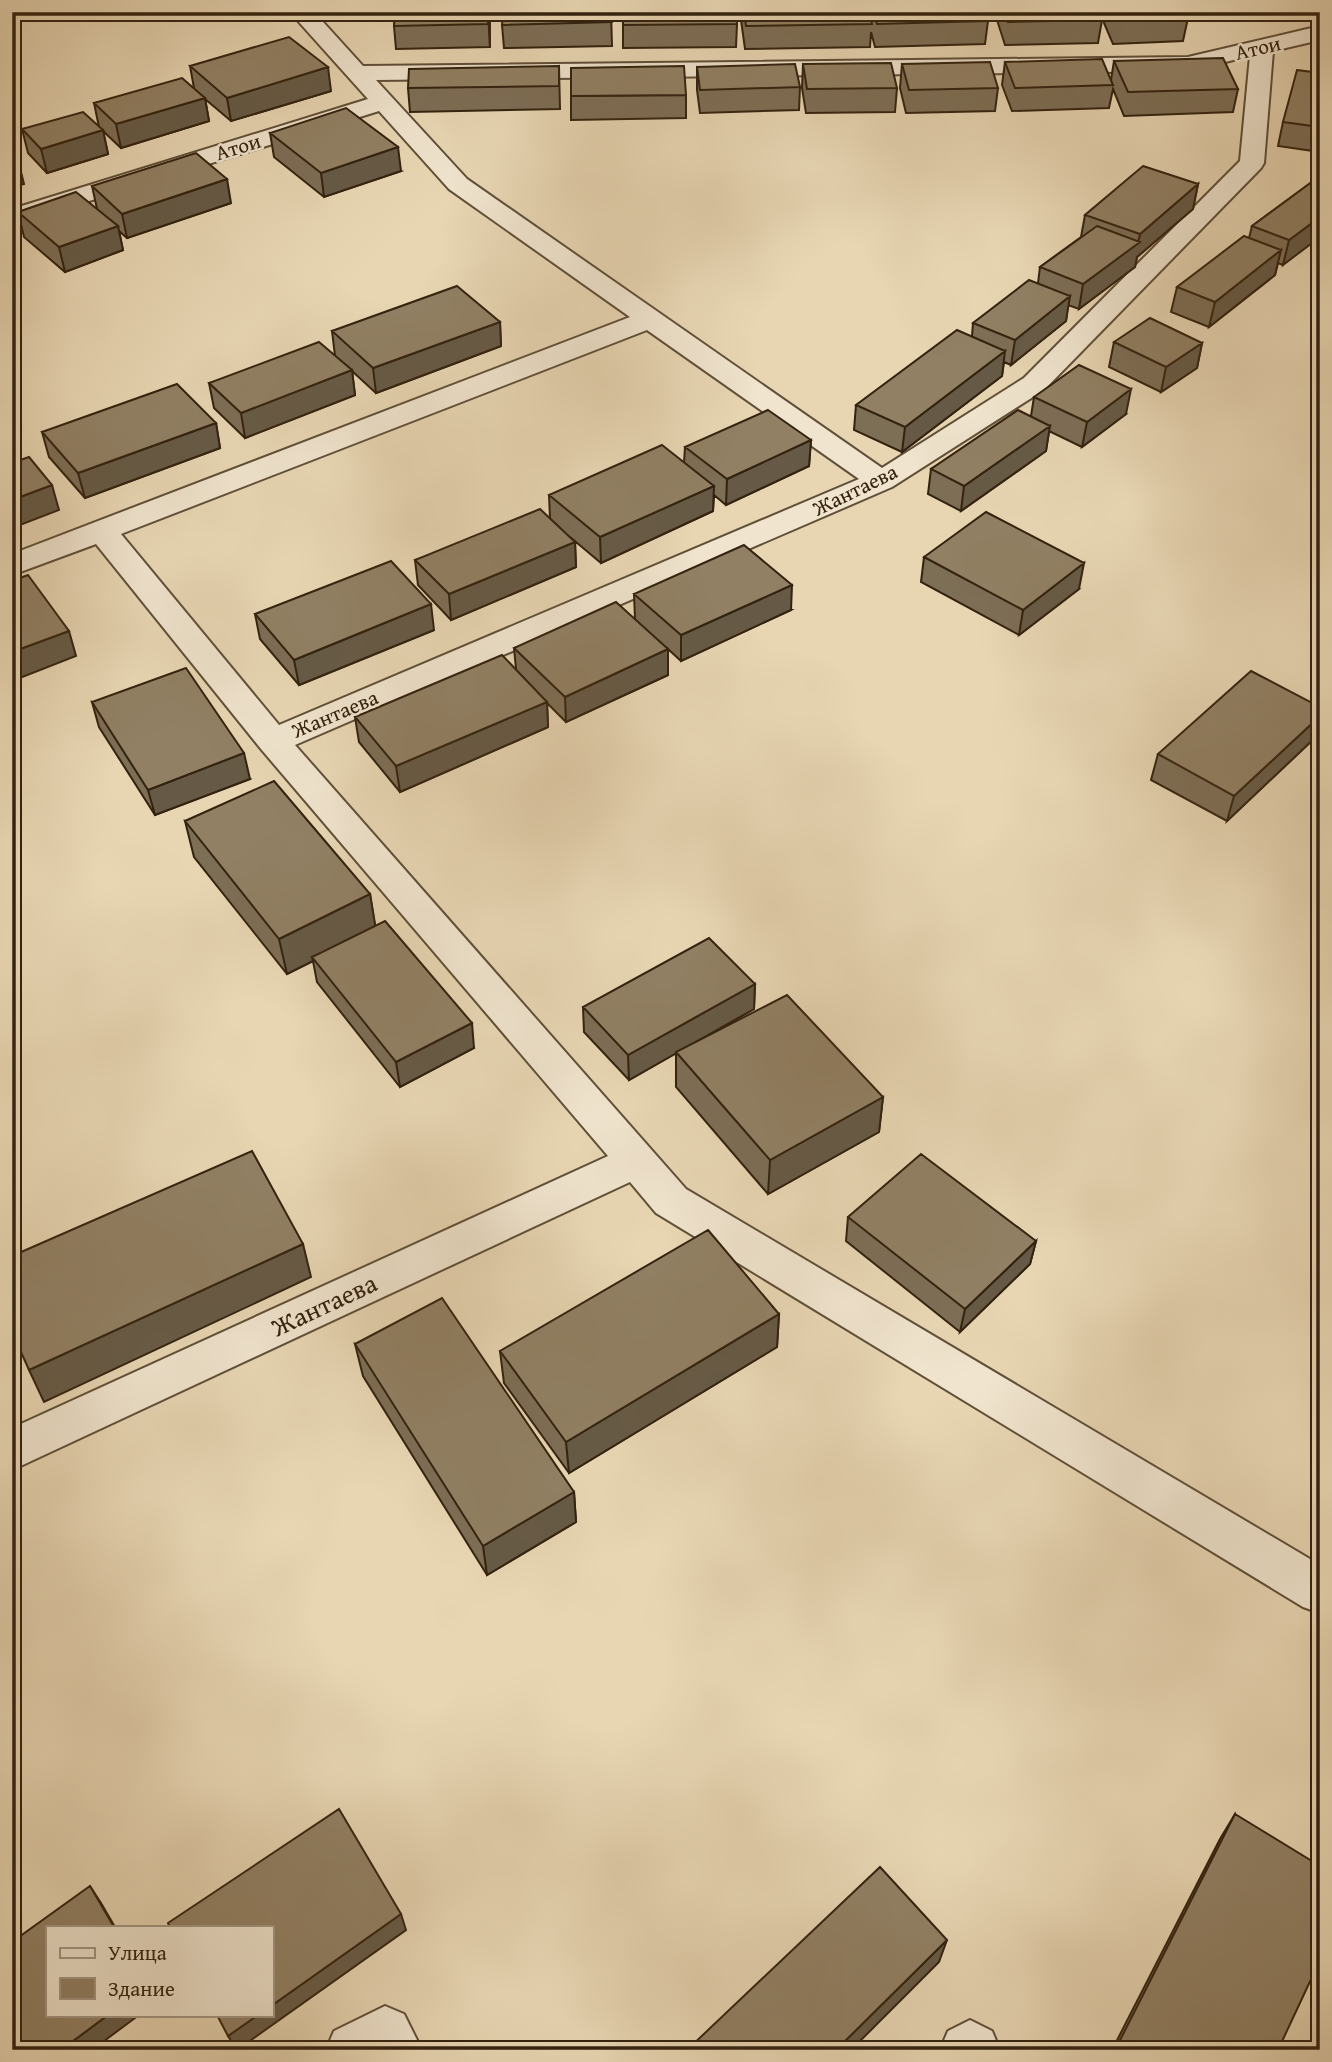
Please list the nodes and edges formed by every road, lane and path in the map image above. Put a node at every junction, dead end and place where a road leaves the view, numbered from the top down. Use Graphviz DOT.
graph roads {
  1 [pos="301,12"];
  2 [pos="1320,33"];
  3 [pos="1262,47"];
  4 [pos="357,73"];
  5 [pos="384,102"];
  6 [pos="12,217"];
  7 [pos="650,319"];
  8 [pos="881,481"];
  9 [pos="102,531"];
  10 [pos="12,565"];
  11 [pos="272,741"];
  12 [pos="636,1161"];
  13 [pos="16,1439"];
  14 [pos="1320,1591"];
  15 [pos="353,2050"];
  16 [pos="396,2050"];
  17 [pos="967,2050"];
  18 [pos="974,2050"];
  1 -- 4 [label="street"];
  2 -- 3 [label="street, Атои"];
  3 -- 4 [label="street, Атои"];
  3 -- 8 [label="street, Жантаева"];
  4 -- 5 [label="street"];
  5 -- 6 [label="street, Атои"];
  5 -- 7 [label="street"];
  7 -- 8 [label="street"];
  7 -- 9 [label="street"];
  8 -- 11 [label="street, Жантаева"];
  9 -- 10 [label="street"];
  9 -- 11 [label="street"];
  11 -- 12 [label="street"];
  12 -- 13 [label="street, Жантаева"];
  12 -- 14 [label="street"];
  15 -- 16 [label="street"];
  17 -- 18 [label="street"];
}
